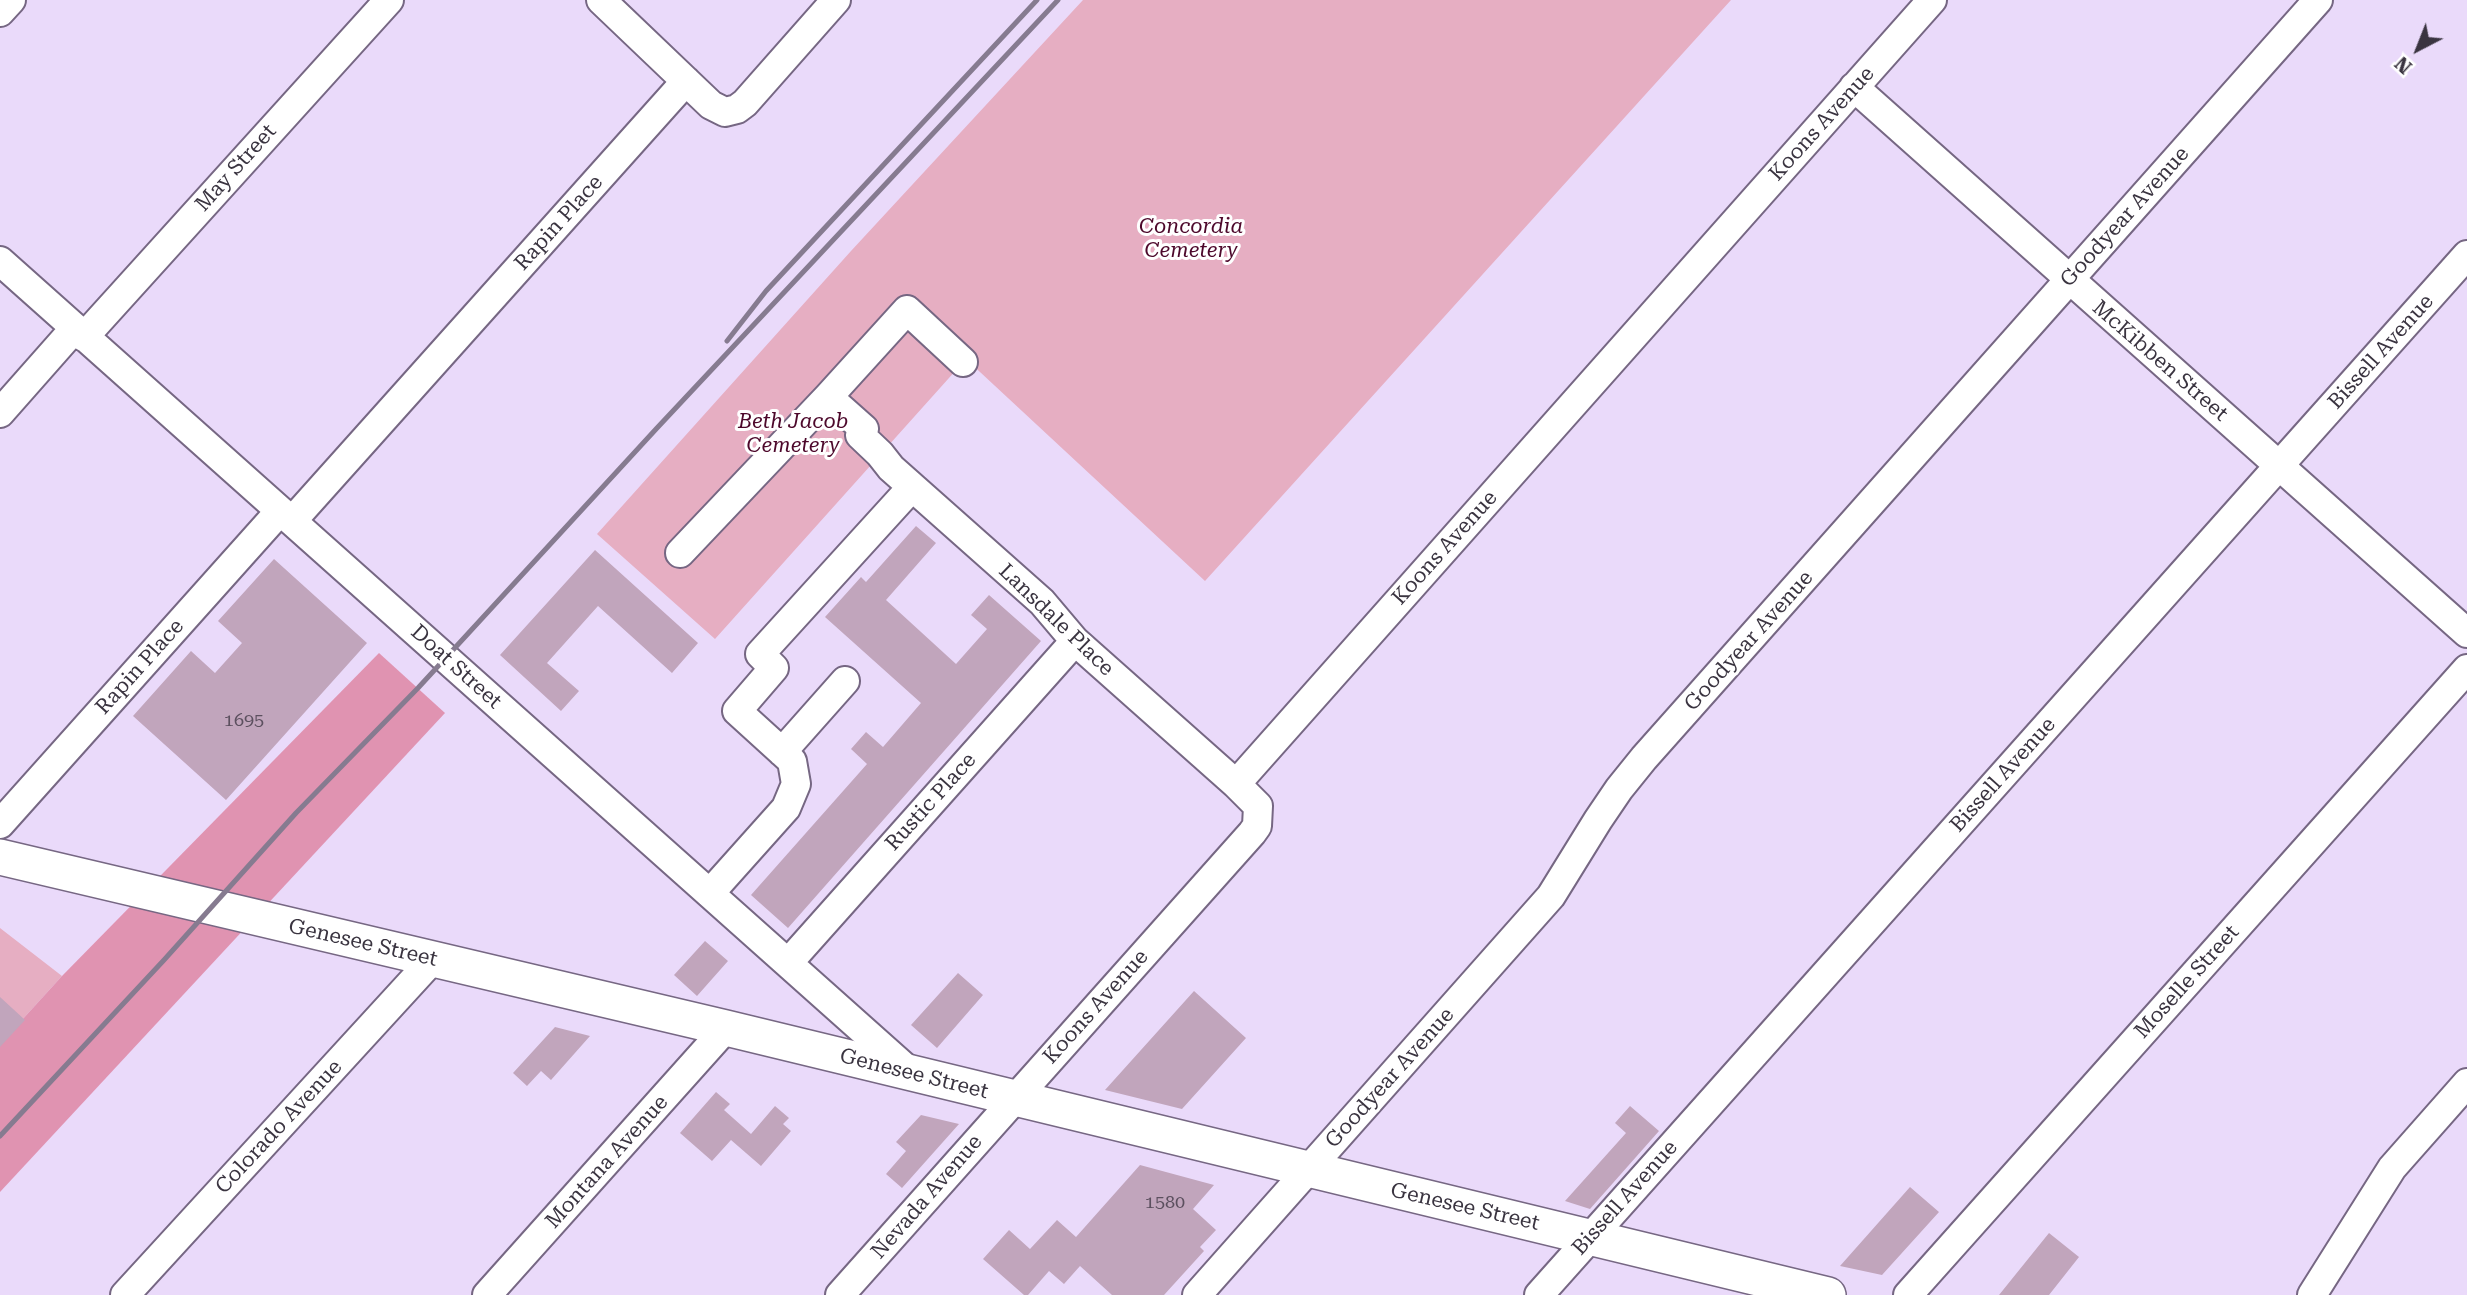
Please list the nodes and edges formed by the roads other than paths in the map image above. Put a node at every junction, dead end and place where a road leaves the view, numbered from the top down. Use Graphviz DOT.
graph roads {
  1 [pos="11,0"];
  2 [pos="389,0"];
  3 [pos="601,0"];
  4 [pos="836,0"];
  5 [pos="1932,0"];
  6 [pos="2318,0"];
  7 [pos="0,12"];
  8 [pos="686,81"];
  9 [pos="1854,88"];
  10 [pos="2467,255"];
  11 [pos="0,261"];
  12 [pos="2069,280"];
  13 [pos="80,332"];
  14 [pos="963,362"];
  15 [pos="828,397"];
  16 [pos="0,412"];
  17 [pos="2279,466"];
  18 [pos="912,487"];
  19 [pos="286,516"];
  20 [pos="680,553"];
  21 [pos="2467,633"];
  22 [pos="1074,641"];
  23 [pos="2467,669"];
  24 [pos="845,681"];
  25 [pos="782,752"];
  26 [pos="1236,783"];
  27 [pos="0,824"];
  28 [pos="0,857"];
  29 [pos="709,893"];
  30 [pos="433,959"];
  31 [pos="788,963"];
  32 [pos="726,1028"];
  33 [pos="911,1073"];
  34 [pos="2467,1083"];
  35 [pos="1014,1099"];
  36 [pos="1308,1170"];
  37 [pos="1590,1237"];
  38 [pos="125,1295"];
  39 [pos="487,1295"];
  40 [pos="841,1295"];
  41 [pos="1197,1295"];
  42 [pos="1539,1295"];
  43 [pos="1828,1295"];
  44 [pos="1908,1295"];
  45 [pos="2312,1295"];
  1 -- 7 [label="street"];
  2 -- 13 [label="street, May Street"];
  3 -- 8 [label="street"];
  4 -- 8 [label="street"];
  5 -- 9 [label="street, Koons Avenue"];
  6 -- 12 [label="street, Goodyear Avenue"];
  8 -- 19 [label="street, Rapin Place"];
  9 -- 12 [label="street, McKibben Street"];
  9 -- 26 [label="street, Koons Avenue"];
  10 -- 17 [label="street, Bissell Avenue"];
  11 -- 13 [label="street, Doat Street"];
  12 -- 17 [label="street, McKibben Street"];
  12 -- 36 [label="street, Goodyear Avenue"];
  13 -- 16 [label="street, May Street"];
  13 -- 19 [label="street, Doat Street"];
  14 -- 15 [label="street"];
  15 -- 18 [label="street, Lansdale Place"];
  15 -- 20 [label="street"];
  17 -- 21 [label="street, McKibben Street"];
  17 -- 37 [label="street, Bissell Avenue"];
  18 -- 22 [label="street, Lansdale Place"];
  18 -- 25 [label="street"];
  19 -- 27 [label="street, Rapin Place"];
  19 -- 29 [label="street, Doat Street"];
  22 -- 26 [label="street, Lansdale Place"];
  22 -- 31 [label="street, Rustic Place"];
  23 -- 44 [label="street, Moselle Street"];
  24 -- 25 [label="street"];
  25 -- 29 [label="street"];
  26 -- 35 [label="street, Koons Avenue"];
  28 -- 30 [label="main road, Genesee Street"];
  29 -- 31 [label="street, Doat Street"];
  30 -- 32 [label="main road, Genesee Street"];
  30 -- 38 [label="street, Colorado Avenue"];
  31 -- 33 [label="street, Doat Street"];
  32 -- 33 [label="main road, Genesee Street"];
  32 -- 39 [label="street, Montana Avenue"];
  33 -- 35 [label="main road, Genesee Street"];
  34 -- 45 [label="street"];
  35 -- 36 [label="main road, Genesee Street"];
  35 -- 40 [label="street, Nevada Avenue"];
  36 -- 37 [label="main road, Genesee Street"];
  36 -- 41 [label="street, Goodyear Avenue"];
  37 -- 42 [label="street, Bissell Avenue"];
  37 -- 43 [label="main road, Genesee Street"];
}
